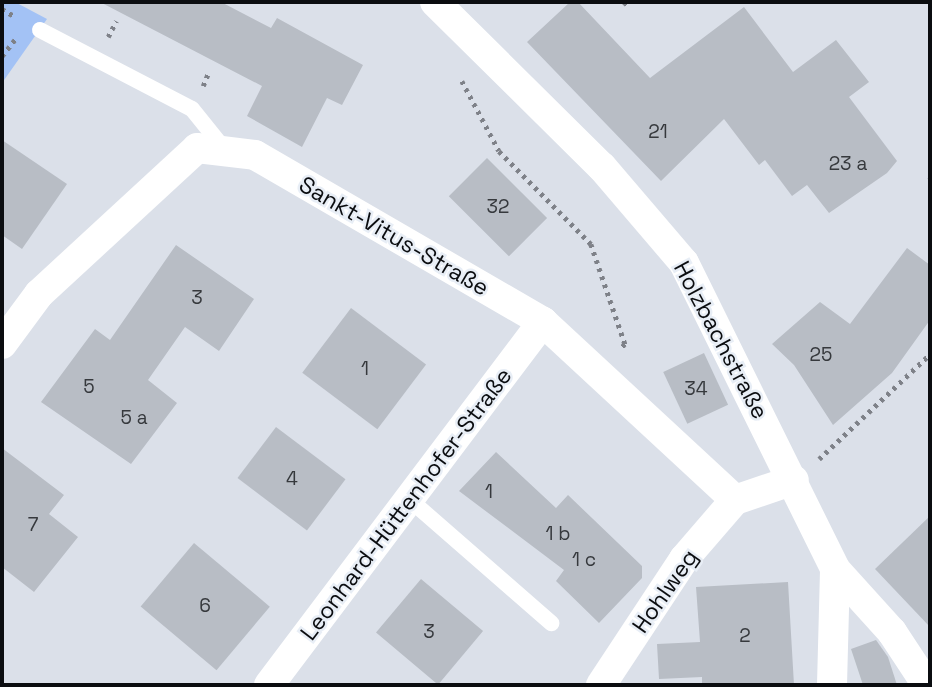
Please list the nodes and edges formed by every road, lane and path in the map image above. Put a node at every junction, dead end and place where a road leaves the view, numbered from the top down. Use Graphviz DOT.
graph roads {
  1 [pos="435,2"];
  2 [pos="624,2"];
  3 [pos="630,6"];
  4 [pos="40,30"];
  5 [pos="457,71"];
  6 [pos="227,152"];
  7 [pos="543,323"];
  8 [pos="2,344"];
  9 [pos="930,354"];
  10 [pos="601,376"];
  11 [pos="794,480"];
  12 [pos="410,499"];
  13 [pos="735,500"];
  14 [pos="835,569"];
  15 [pos="551,623"];
  16 [pos="605,679"];
  17 [pos="269,685"];
  18 [pos="832,685"];
  19 [pos="927,685"];
  1 -- 11 [label="street, Holzbachstraße"];
  2 -- 3 [label="path"];
  4 -- 6 [label="lane"];
  5 -- 10 [label="path"];
  6 -- 7 [label="street, Sankt-Vitus-Straße"];
  6 -- 8 [label="street, Sankt-Vitus-Straße"];
  7 -- 10 [label="street, Sankt-Vitus-Straße"];
  7 -- 12 [label="street, Leonhard-Hüttenhofer-Straße"];
  9 -- 11 [label="path"];
  10 -- 13 [label="street, Sankt-Vitus-Straße"];
  11 -- 13 [label="street"];
  11 -- 14 [label="street, Holzbachstraße"];
  12 -- 15 [label="lane"];
  12 -- 17 [label="street, Leonhard-Hüttenhofer-Straße"];
  13 -- 16 [label="street, Hohlweg"];
  14 -- 18 [label="street"];
  14 -- 19 [label="street, Holzbachstraße"];
}
